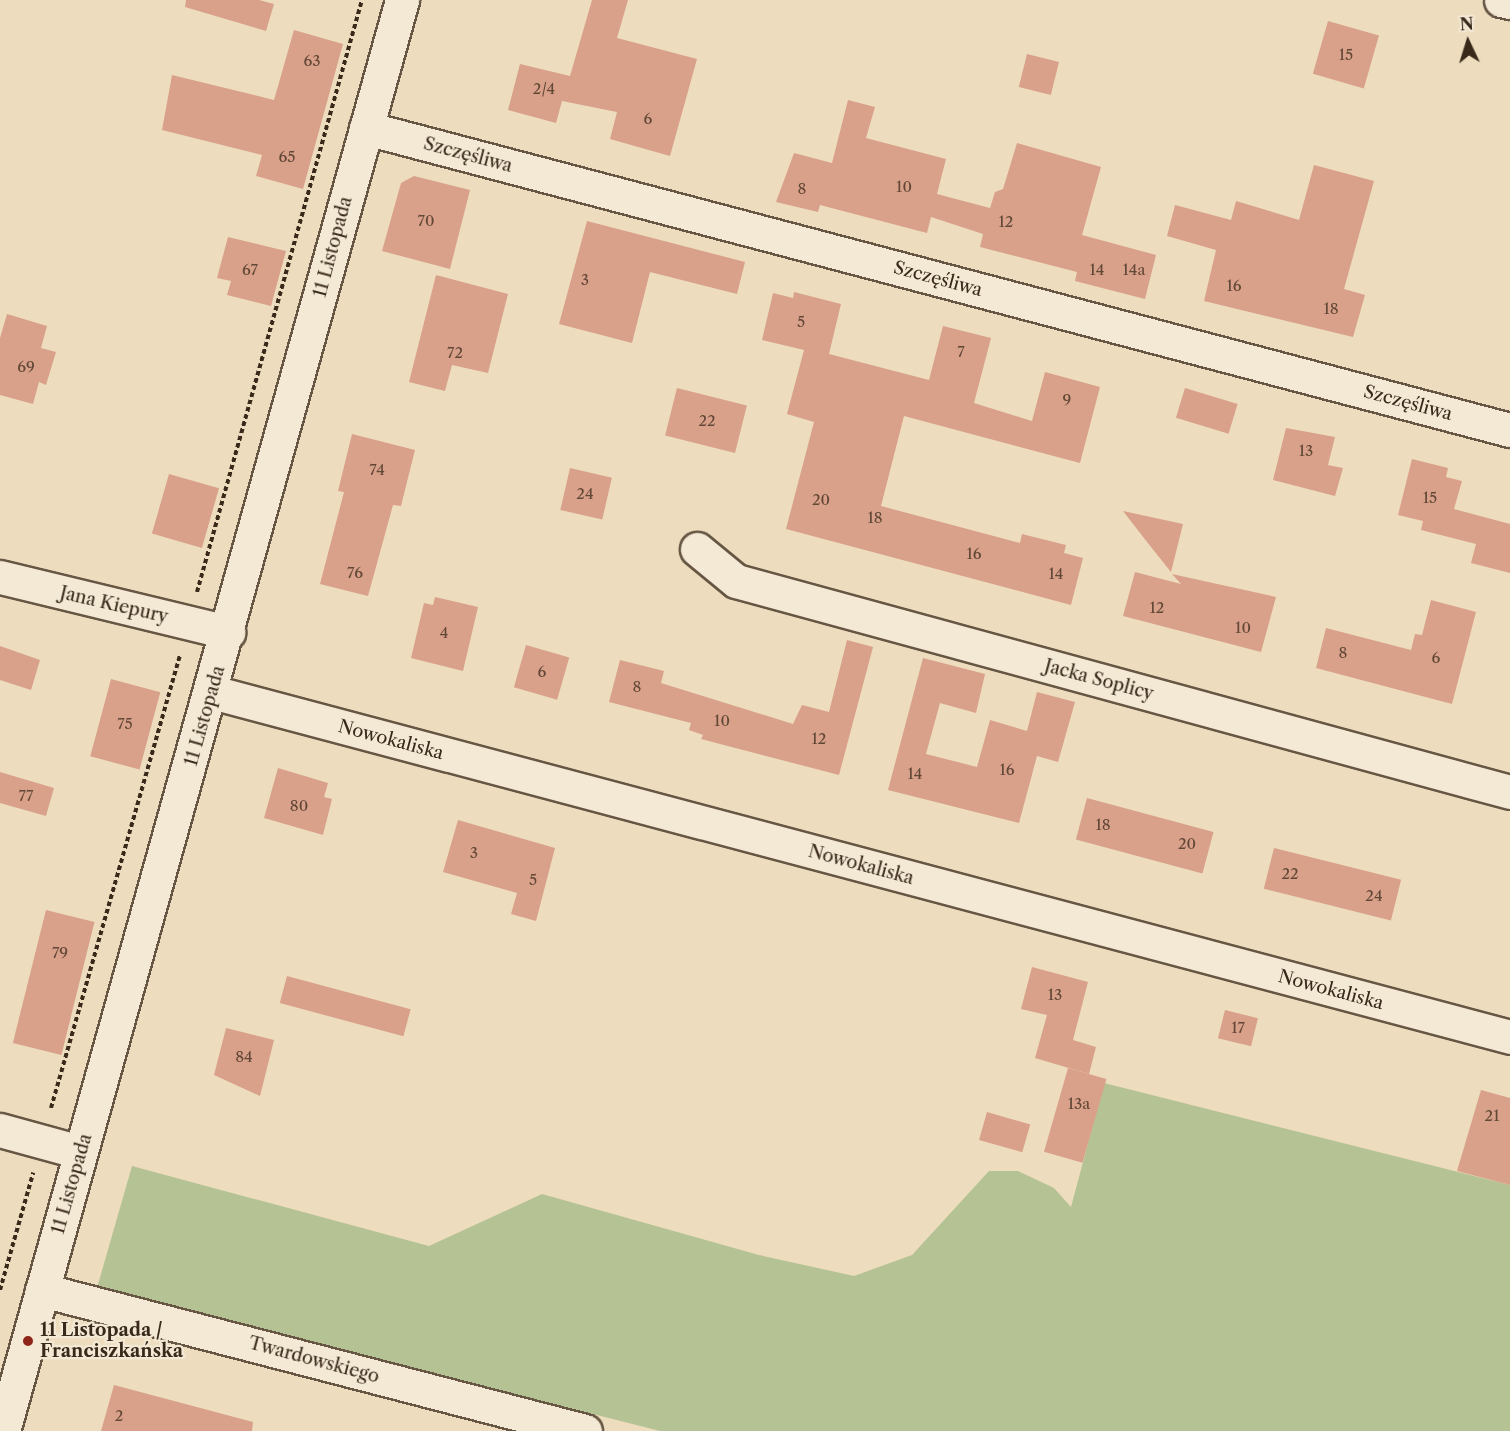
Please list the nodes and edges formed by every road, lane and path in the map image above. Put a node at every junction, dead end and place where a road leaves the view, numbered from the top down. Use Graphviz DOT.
graph roads {
  1 [pos="402,0"];
  2 [pos="1500,0"];
  3 [pos="1510,2"];
  4 [pos="366,128"];
  5 [pos="1510,430"];
  6 [pos="697,549"];
  7 [pos="0,578"];
  8 [pos="228,632"];
  9 [pos="212,692"];
  10 [pos="1510,792"];
  11 [pos="1510,1037"];
  12 [pos="0,1130"];
  13 [pos="80,1152"];
  14 [pos="42,1290"];
  15 [pos="3,1431"];
  16 [pos="585,1431"];
  1 -- 4 [label="street, 11 Listopada"];
  2 -- 3 [label="street"];
  4 -- 5 [label="street, Szczęśliwa"];
  4 -- 8 [label="street, 11 Listopada"];
  6 -- 10 [label="street, Jacka Soplicy"];
  7 -- 8 [label="street, Jana Kiepury"];
  8 -- 9 [label="street, 11 Listopada"];
  9 -- 11 [label="street, Nowokaliska"];
  9 -- 13 [label="street, 11 Listopada"];
  12 -- 13 [label="street"];
  13 -- 14 [label="street, 11 Listopada"];
  14 -- 15 [label="street, 11 Listopada"];
  14 -- 16 [label="street, Twardowskiego"];
}
